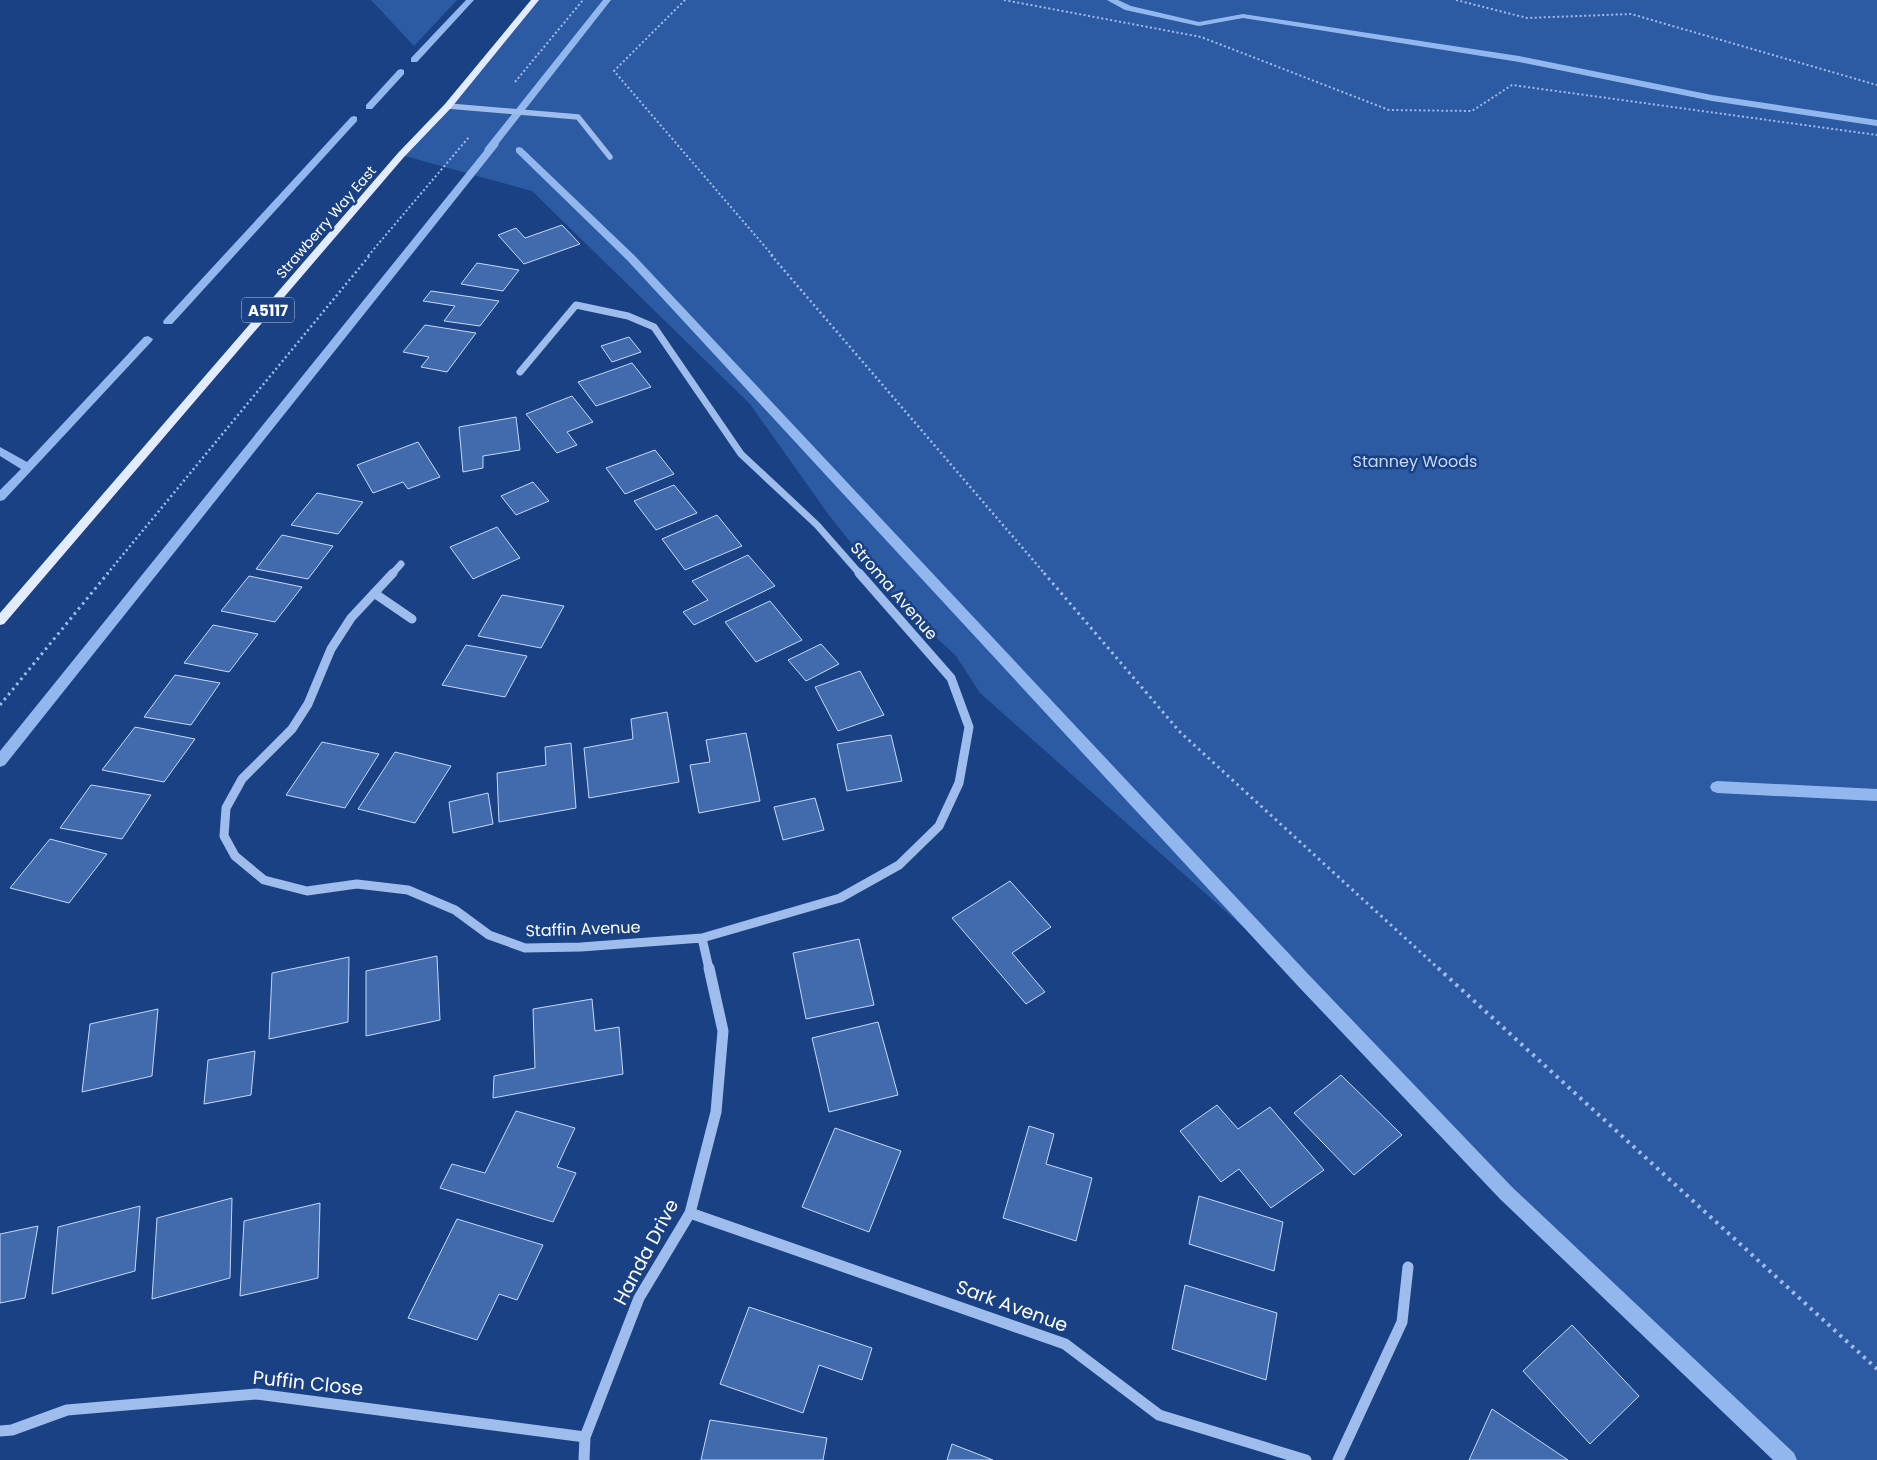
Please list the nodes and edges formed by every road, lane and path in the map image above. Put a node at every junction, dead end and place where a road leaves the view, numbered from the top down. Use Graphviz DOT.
graph roads {
  1 [pos="535,0"];
  2 [pos="583,0"];
  3 [pos="685,0"];
  4 [pos="1004,0"];
  5 [pos="1456,0"];
  6 [pos="1877,85"];
  7 [pos="448,106"];
  8 [pos="492,110"];
  9 [pos="1877,136"];
  10 [pos="610,157"];
  11 [pos="520,372"];
  12 [pos="401,564"];
  13 [pos="374,592"];
  14 [pos="412,619"];
  15 [pos="0,621"];
  16 [pos="0,705"];
  17 [pos="702,938"];
  18 [pos="690,1213"];
  19 [pos="1408,1267"];
  20 [pos="1877,1370"];
  21 [pos="0,1431"];
  22 [pos="585,1437"];
  23 [pos="584,1460"];
  24 [pos="1306,1460"];
  25 [pos="1338,1460"];
  1 -- 7 [label="main road, Strawberry Way East / A5117"];
  2 -- 8 [label="path"];
  3 -- 20 [label="path"];
  4 -- 9 [label="path"];
  5 -- 6 [label="path"];
  7 -- 8 [label="street"];
  7 -- 15 [label="main road, Strawberry Way East / A5117"];
  8 -- 10 [label="street"];
  8 -- 16 [label="path"];
  11 -- 17 [label="street, Stroma Avenue"];
  12 -- 13 [label="street, Staffin Avenue"];
  13 -- 14 [label="street"];
  13 -- 17 [label="street, Staffin Avenue"];
  17 -- 18 [label="street, Handa Drive"];
  18 -- 22 [label="street, Handa Drive"];
  18 -- 24 [label="street, Sark Avenue"];
  19 -- 25 [label="street"];
  21 -- 22 [label="street, Puffin Close"];
  22 -- 23 [label="street, Handa Drive"];
}
